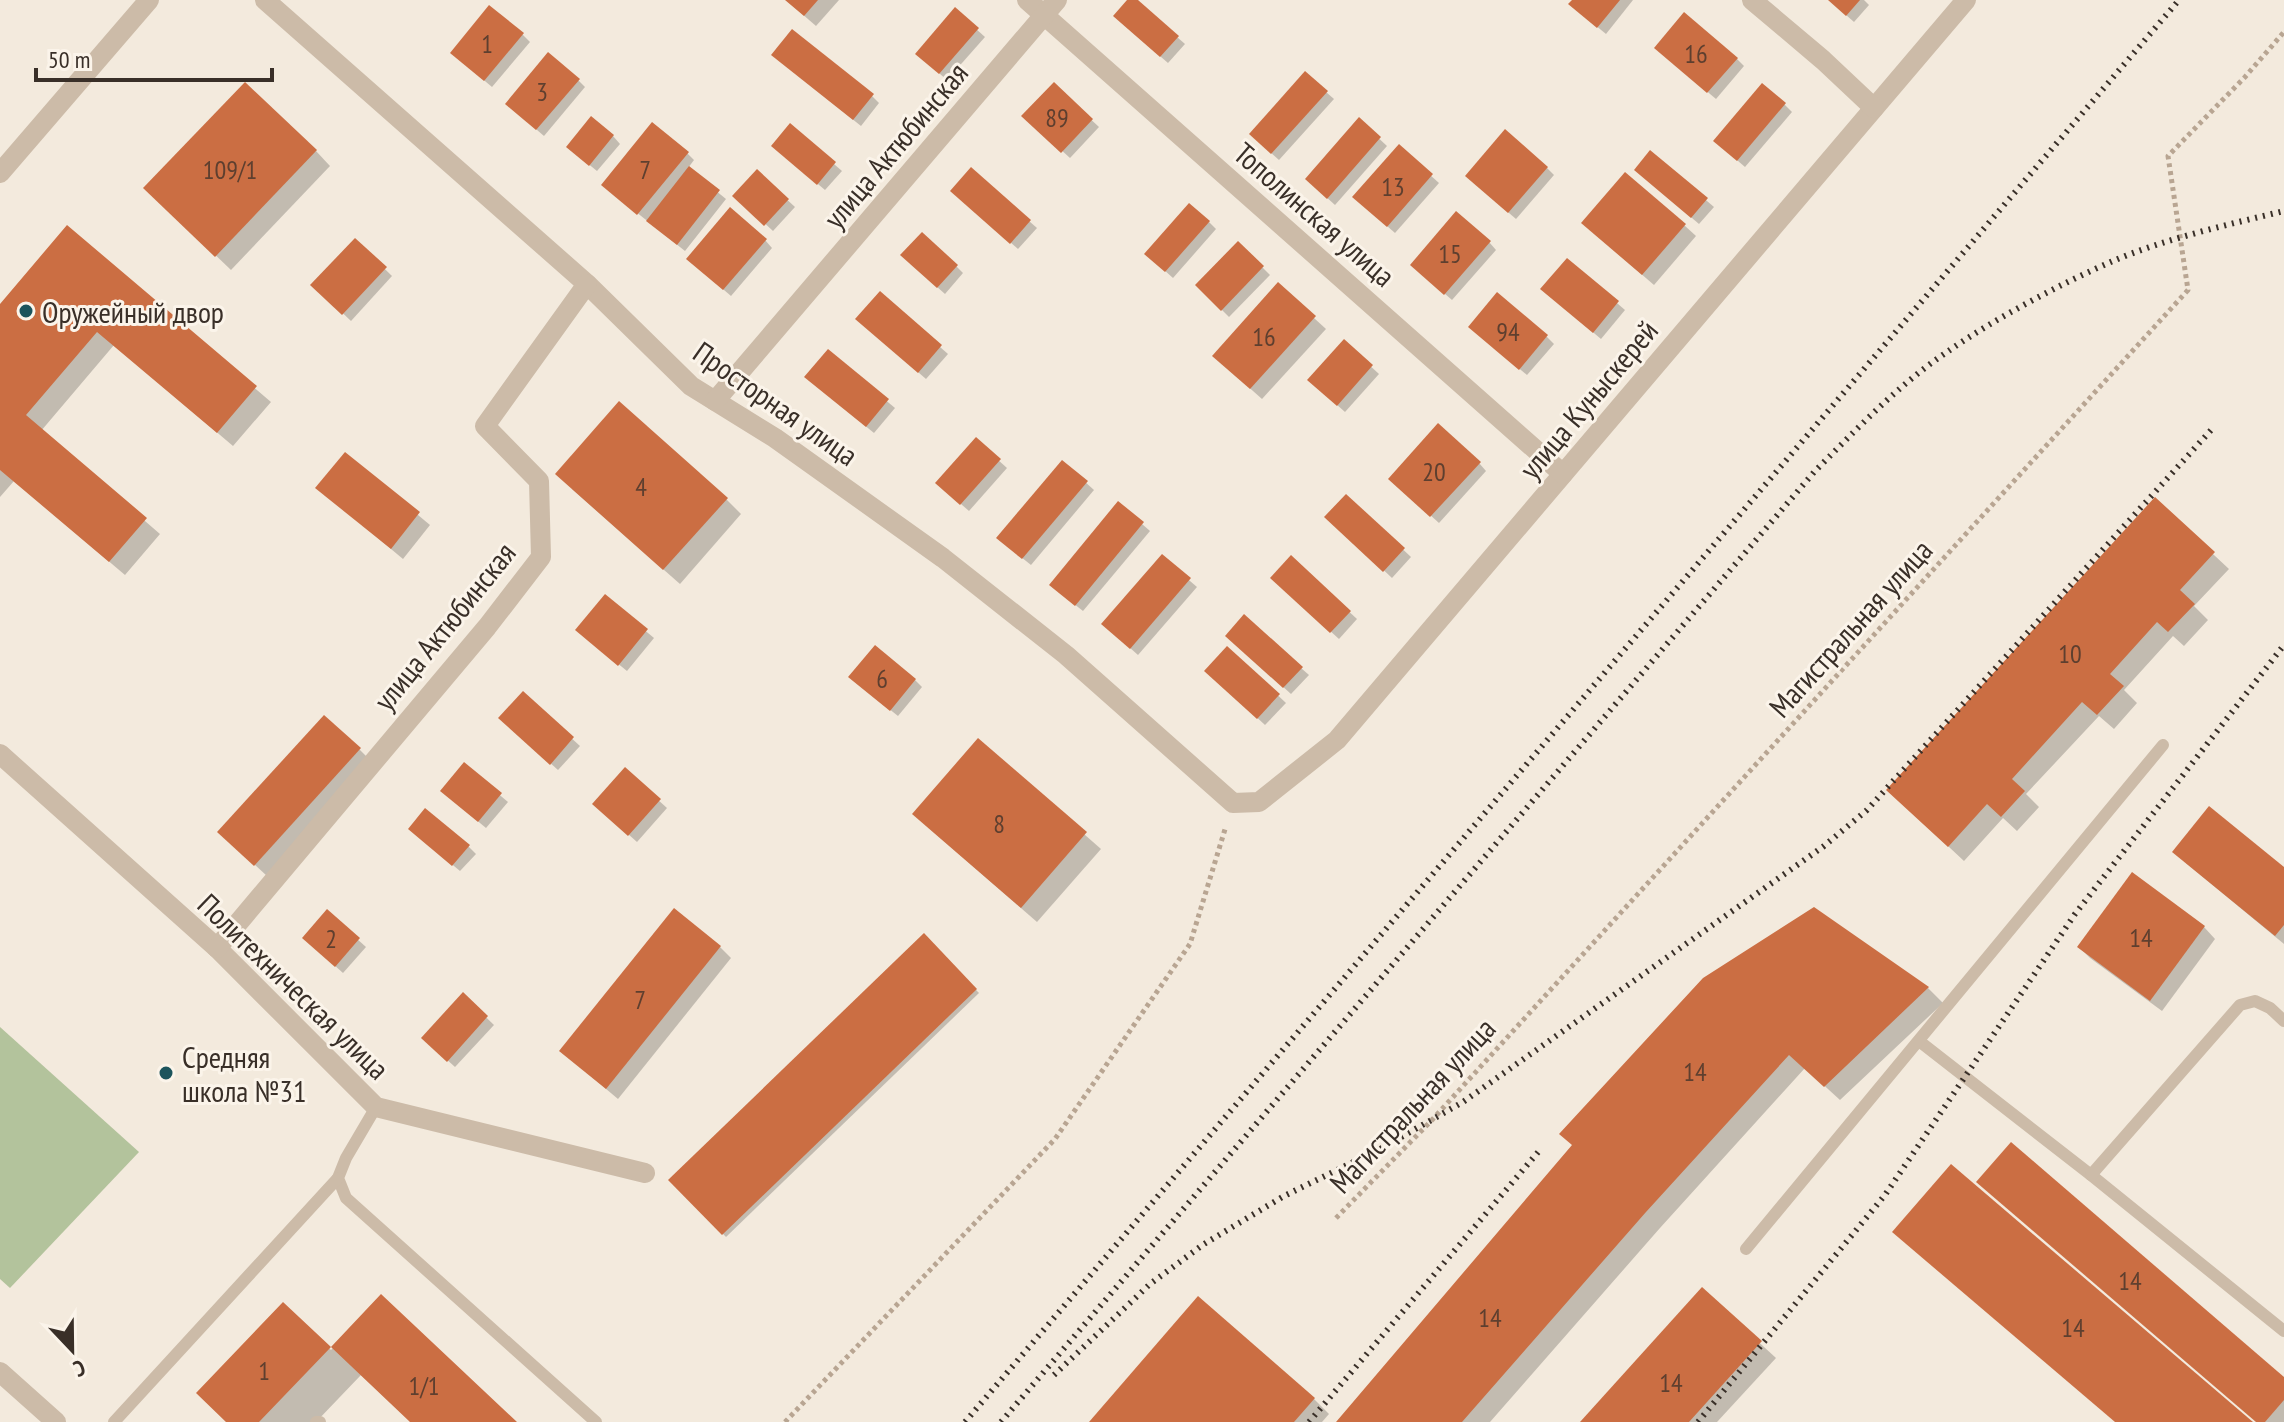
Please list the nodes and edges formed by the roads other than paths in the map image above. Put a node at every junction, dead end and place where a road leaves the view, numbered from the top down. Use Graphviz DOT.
graph roads {
  1 [pos="149,0"];
  2 [pos="265,0"];
  3 [pos="1027,0"];
  4 [pos="1752,0"];
  5 [pos="1966,0"];
  6 [pos="1051,7"];
  7 [pos="1874,108"];
  8 [pos="0,173"];
  9 [pos="587,284"];
  10 [pos="715,401"];
  11 [pos="1563,474"];
  12 [pos="2163,745"];
  13 [pos="0,754"];
  14 [pos="1233,803"];
  15 [pos="217,948"];
  16 [pos="2284,1021"];
  17 [pos="1919,1041"];
  18 [pos="376,1107"];
  19 [pos="645,1173"];
  20 [pos="2091,1175"];
  21 [pos="338,1178"];
  22 [pos="1746,1249"];
  23 [pos="2284,1331"];
  24 [pos="0,1372"];
  25 [pos="56,1422"];
  26 [pos="114,1422"];
  27 [pos="596,1422"];
  1 -- 8 [label="street"];
  2 -- 9 [label="street, Просторная улица"];
  3 -- 6 [label="street, Тополинская улица"];
  4 -- 7 [label="street"];
  5 -- 7 [label="street, улица Куныскерей"];
  6 -- 10 [label="street, улица Актюбинская"];
  6 -- 11 [label="street, Тополинская улица"];
  7 -- 11 [label="street, улица Куныскерей"];
  9 -- 10 [label="street, Просторная улица"];
  9 -- 15 [label="street, улица Актюбинская"];
  10 -- 14 [label="street, Просторная улица"];
  11 -- 14 [label="street, улица Куныскерей"];
  12 -- 17 [label="lane"];
  13 -- 15 [label="street, Политехническая улица"];
  15 -- 18 [label="street, Политехническая улица"];
  16 -- 20 [label="lane"];
  17 -- 20 [label="lane"];
  17 -- 22 [label="lane"];
  18 -- 19 [label="street, Политехническая улица"];
  18 -- 21 [label="lane"];
  20 -- 23 [label="lane"];
  21 -- 26 [label="lane"];
  21 -- 27 [label="lane"];
  24 -- 25 [label="street"];
}
